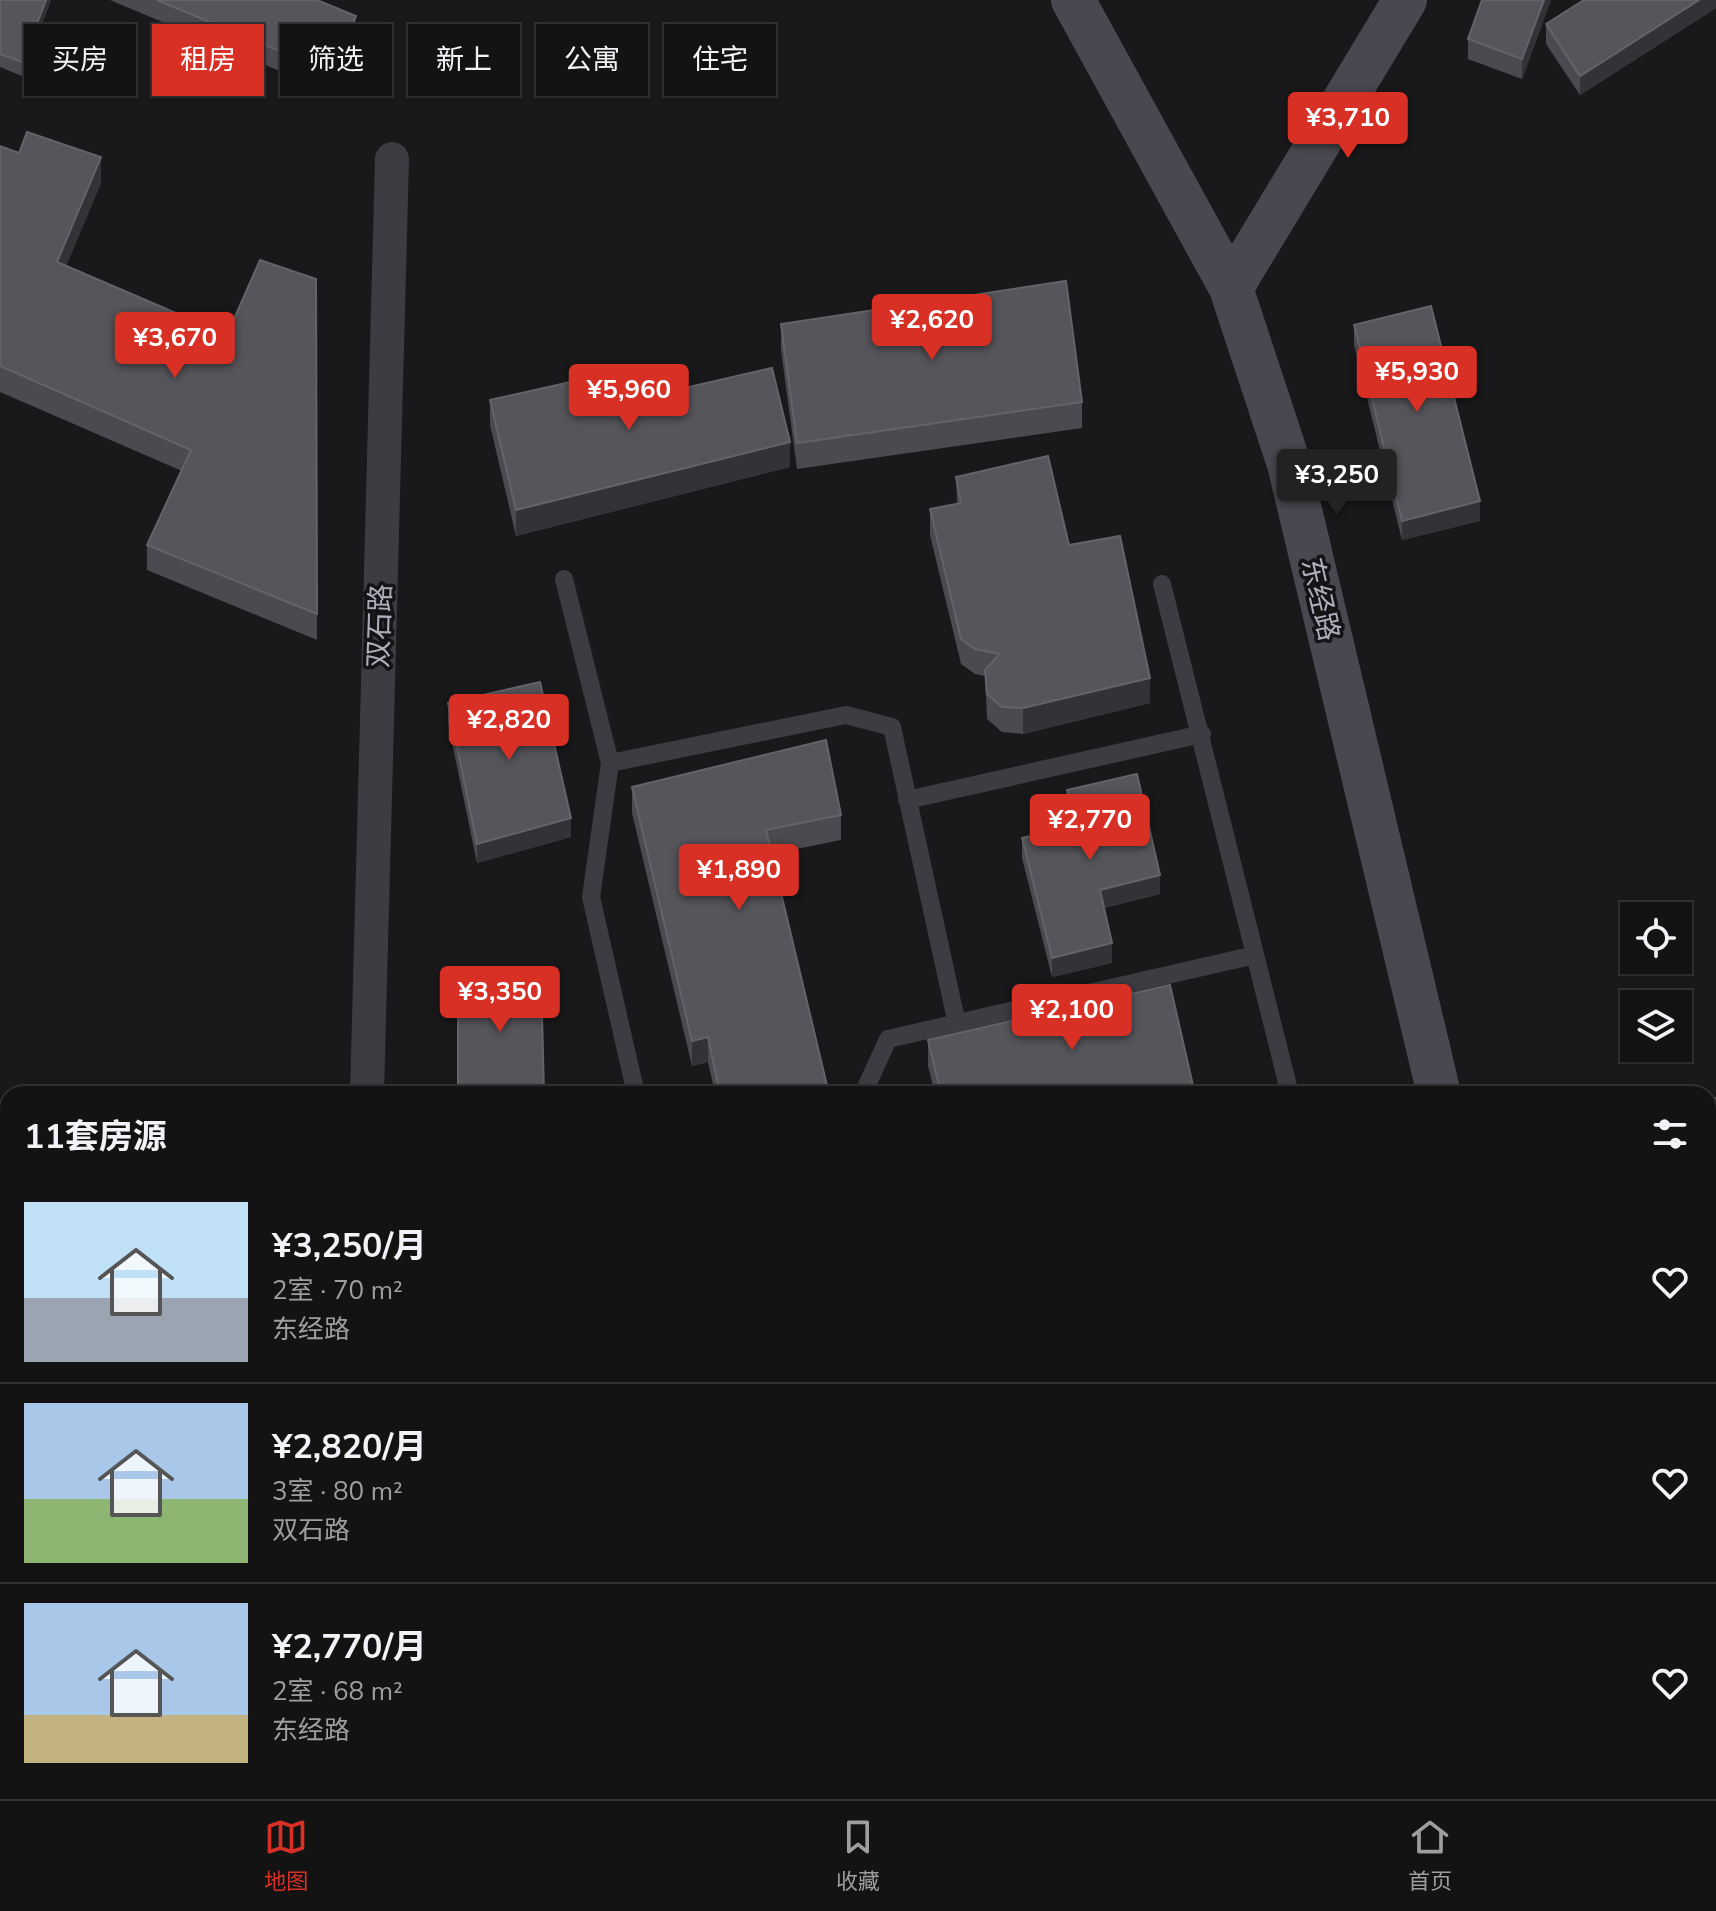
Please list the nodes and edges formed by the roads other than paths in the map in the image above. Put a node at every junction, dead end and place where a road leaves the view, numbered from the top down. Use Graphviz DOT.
graph roads {
  1 [pos="1073,0"];
  2 [pos="1405,0"];
  3 [pos="392,159"];
  4 [pos="1231,288"];
  5 [pos="564,579"];
  6 [pos="1162,584"];
  7 [pos="1202,734"];
  8 [pos="610,763"];
  9 [pos="907,800"];
  10 [pos="1255,955"];
  11 [pos="957,1024"];
  12 [pos="367,1086"];
  13 [pos="634,1086"];
  14 [pos="867,1086"];
  15 [pos="1288,1086"];
  16 [pos="1437,1086"];
  1 -- 4 [label="main road, 东经路"];
  2 -- 4 [label="main road"];
  3 -- 12 [label="street, 双石路"];
  4 -- 16 [label="main road, 东经路"];
  5 -- 8 [label="lane"];
  6 -- 7 [label="lane"];
  7 -- 9 [label="lane"];
  7 -- 10 [label="lane"];
  8 -- 9 [label="lane"];
  8 -- 13 [label="lane"];
  9 -- 11 [label="lane"];
  10 -- 11 [label="lane"];
  10 -- 15 [label="lane"];
  11 -- 14 [label="lane"];
}
